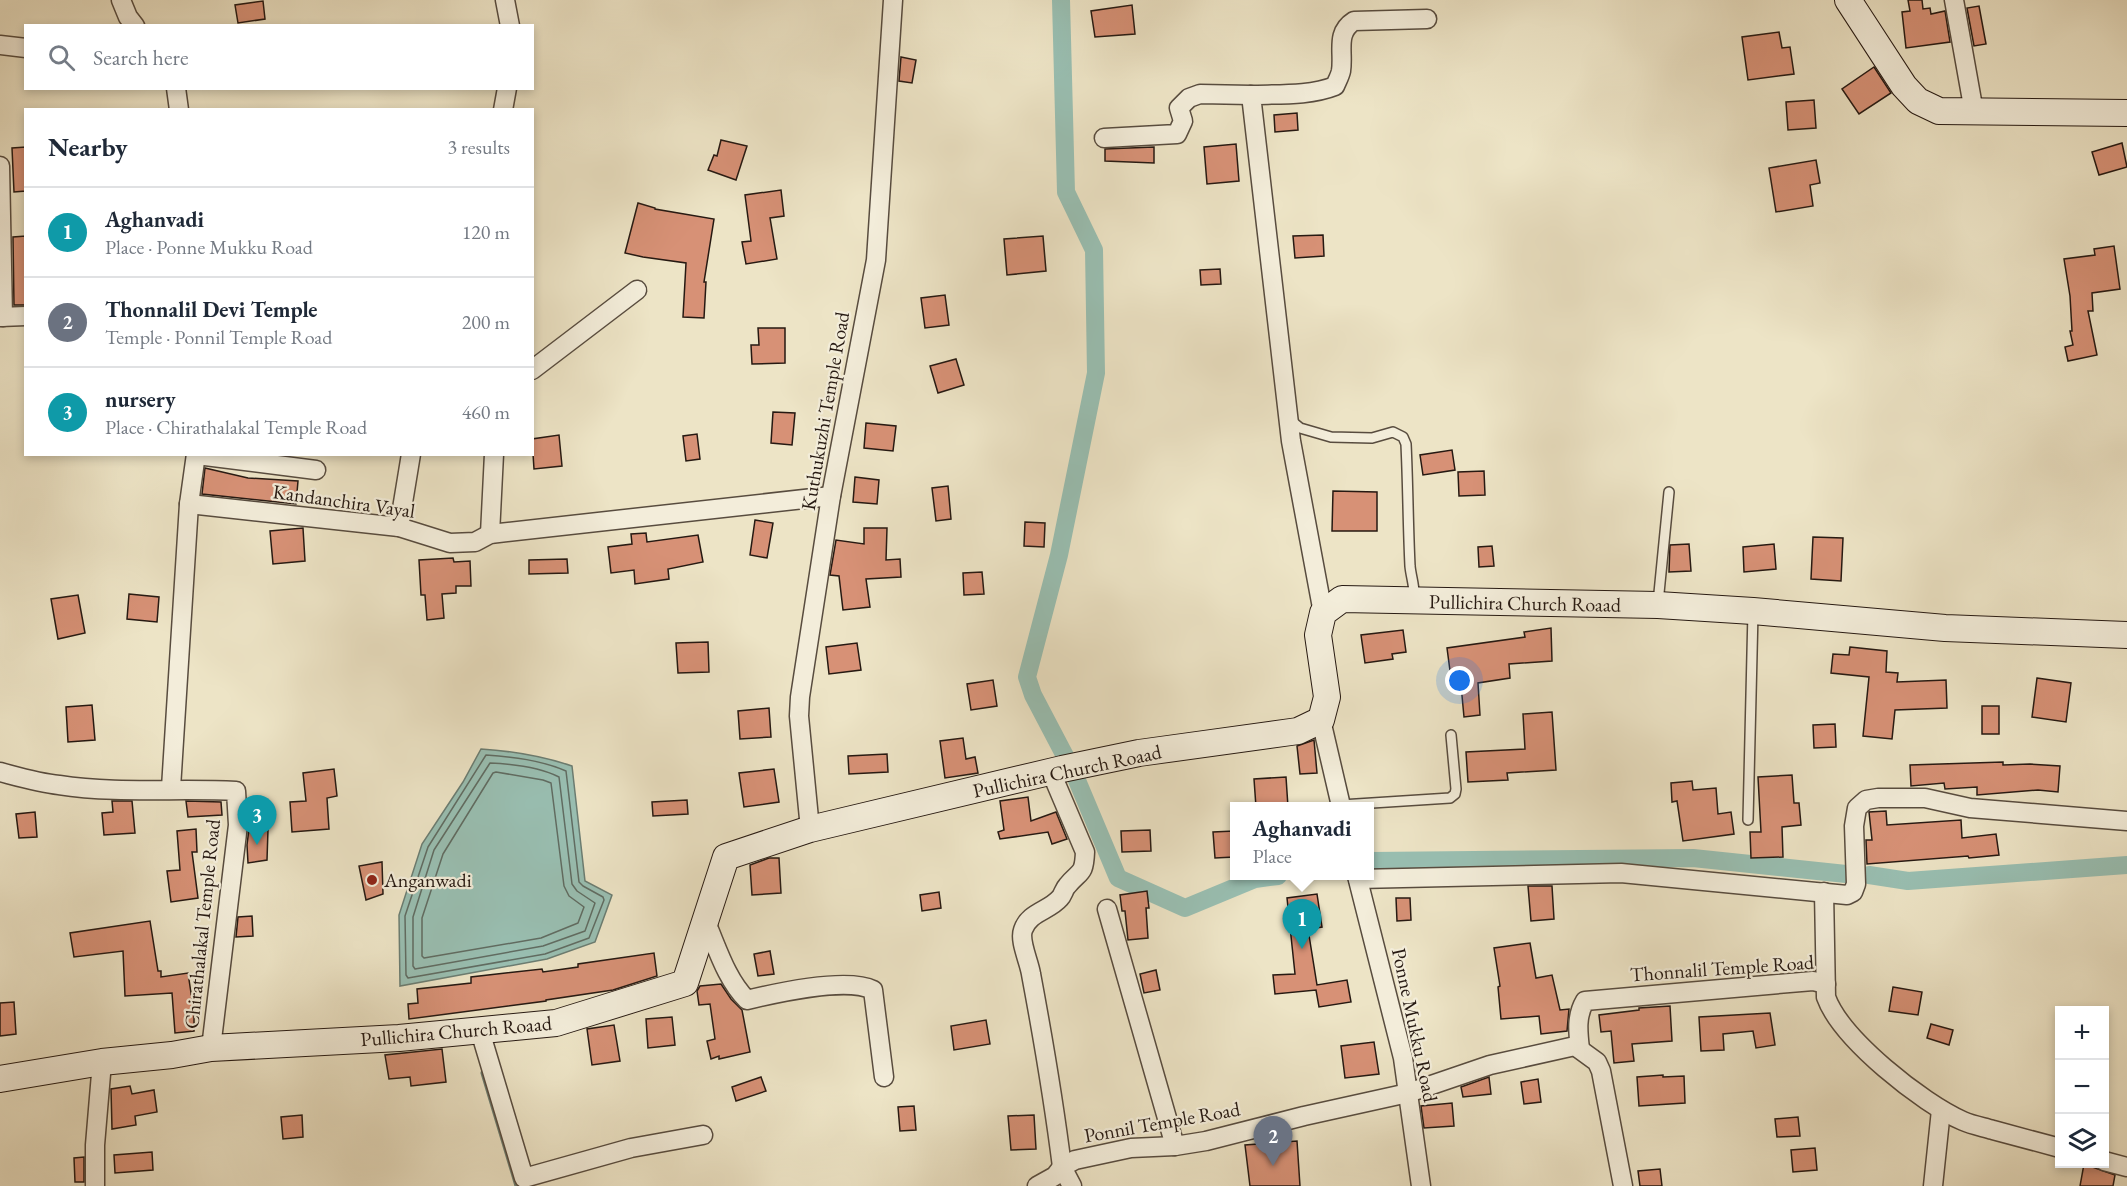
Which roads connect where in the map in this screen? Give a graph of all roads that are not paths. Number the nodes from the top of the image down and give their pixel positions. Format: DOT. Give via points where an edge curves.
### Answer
graph roads {
  1 [pos="121,0"];
  2 [pos="505,0"];
  3 [pos="893,0"];
  4 [pos="1848,0"];
  5 [pos="1954,0"];
  6 [pos="1426,19"];
  7 [pos="133,24"];
  8 [pos="510,24"];
  9 [pos="0,45"];
  10 [pos="24,48"];
  11 [pos="176,90"];
  12 [pos="507,90"];
  13 [pos="1251,94"];
  14 [pos="179,108"];
  15 [pos="503,108"];
  16 [pos="1974,112"];
  17 [pos="2127,113"];
  18 [pos="1104,138"];
  19 [pos="0,166"];
  20 [pos="637,290"];
  21 [pos="24,316"];
  22 [pos="2,317"];
  23 [pos="534,368"];
  24 [pos="1289,418"];
  25 [pos="196,456"];
  26 [pos="204,456"];
  27 [pos="411,456"];
  28 [pos="494,456"];
  29 [pos="316,470"];
  30 [pos="1669,492"];
  31 [pos="831,496"];
  32 [pos="189,504"];
  33 [pos="399,527"];
  34 [pos="490,534"];
  35 [pos="1414,601"];
  36 [pos="1658,605"];
  37 [pos="1754,611"];
  38 [pos="1323,613"];
  39 [pos="2127,635"];
  40 [pos="1321,720"];
  41 [pos="1451,735"];
  42 [pos="1051,771"];
  43 [pos="0,772"];
  44 [pos="171,788"];
  45 [pos="1340,802"];
  46 [pos="1374,804"];
  47 [pos="1748,820"];
  48 [pos="2127,821"];
  49 [pos="810,830"];
  50 [pos="1374,877"];
  51 [pos="1358,880"];
  52 [pos="1824,892"];
  53 [pos="1107,909"];
  54 [pos="705,920"];
  55 [pos="1826,984"];
  56 [pos="480,1030"];
  57 [pos="211,1048"];
  58 [pos="1577,1048"];
  59 [pos="102,1062"];
  60 [pos="884,1077"];
  61 [pos="0,1079"];
  62 [pos="1408,1093"];
  63 [pos="1941,1110"];
  64 [pos="703,1135"];
  65 [pos="1175,1146"];
  66 [pos="2055,1147"];
  67 [pos="2109,1162"];
  68 [pos="1062,1167"];
  69 [pos="2127,1167"];
  70 [pos="95,1186"];
  71 [pos="1037,1186"];
  72 [pos="1072,1186"];
  73 [pos="1421,1186"];
  74 [pos="1623,1186"];
  75 [pos="1933,1186"];
  1 -- 7 [label="street"];
  2 -- 8 [label="street"];
  3 -- 31 [label="street, Kuthukuzhi Temple Road" via="876,260"];
  4 -- 16 [label="main road" via="1918,101 1939,111"];
  5 -- 16 [label="street"];
  6 -- 13 [label="street" via="1354,21 1347,25 1341,38 1341,72 1335,86 1326,90"];
  9 -- 10 [label="street"];
  11 -- 14 [label="street"];
  12 -- 15 [label="street"];
  13 -- 18 [label="street" via="1200,94 1189,98 1179,108 1182,121 1177,134"];
  13 -- 24 [label="street"];
  16 -- 17 [label="main road"];
  19 -- 22 [label="street"];
  20 -- 23 [label="street"];
  21 -- 22 [label="street"];
  24 -- 35 [label="lane" via="1300,428 1331,437 1372,438 1393,432 1404,437"];
  24 -- 38 [label="street"];
  25 -- 32 [label="street"];
  26 -- 29 [label="street, Kandanchira Vayal"];
  27 -- 33 [label="street"];
  28 -- 34 [label="street"];
  30 -- 36 [label="lane"];
  31 -- 34 [label="street, Kandanchira Vayal"];
  31 -- 49 [label="street, Kuthukuzhi Temple Road" via="800,697"];
  32 -- 33 [label="street, Kandanchira Vayal"];
  32 -- 44 [label="street"];
  33 -- 34 [label="street, Kandanchira Vayal" via="450,543 475,542"];
  35 -- 36 [label="main road, Pullichira Church Roaad"];
  35 -- 38 [label="main road, Pullichira Church Roaad" via="1342,599"];
  36 -- 37 [label="main road, Pullichira Church Roaad"];
  37 -- 39 [label="main road, Pullichira Church Roaad" via="1945,628"];
  37 -- 47 [label="lane"];
  38 -- 40 [label="main road" via="1318,635 1327,697"];
  40 -- 42 [label="main road, Pullichira Church Roaad" via="1298,731 1139,753"];
  40 -- 45 [label="street"];
  41 -- 46 [label="lane" via="1455,794 1450,798"];
  42 -- 49 [label="main road, Pullichira Church Roaad"];
  42 -- 68 [label="street" via="1085,852 1085,866 1060,898 1031,917 1021,940 1033,983"];
  43 -- 44 [label="street, Chirathalakal Temple Road" via="59,785 119,790"];
  44 -- 57 [label="street, Chirathalakal Temple Road" via="236,791 237,825"];
  48 -- 52 [label="street" via="1970,808 1924,798 1866,800 1857,808 1854,826 1853,892"];
  49 -- 54 [label="main road, Pullichira Church Roaad" via="726,857"];
  50 -- 52 [label="street" via="1621,873"];
  51 -- 62 [label="street, Ponne Mukku Road" via="1403,1058"];
  52 -- 55 [label="street"];
  53 -- 65 [label="street"];
  54 -- 56 [label="main road, Pullichira Church Roaad" via="685,982 556,1023"];
  54 -- 60 [label="street" via="729,975 747,1000 846,984 873,990"];
  55 -- 58 [label="street, Thonnalil Temple Road" via="1813,981 1585,1001 1579,1011"];
  55 -- 63 [label="street, Thonnalil Temple Road" via="1826,997 1841,1024 1880,1064"];
  56 -- 57 [label="main road, Pullichira Church Roaad"];
  56 -- 64 [label="street" via="524,1178 631,1148"];
  57 -- 59 [label="main road, Pullichira Church Roaad"];
  58 -- 62 [label="street" via="1490,1065"];
  58 -- 74 [label="street" via="1597,1062 1601,1071"];
  59 -- 61 [label="main road, Pullichira Church Roaad"];
  59 -- 70 [label="street"];
  62 -- 65 [label="street, Ponnil Temple Road"];
  62 -- 73 [label="street, Ponne Mukku Road"];
  63 -- 66 [label="street, Thonnalil Temple Road" via="1964,1122"];
  63 -- 75 [label="street"];
  65 -- 68 [label="street, Ponnil Temple Road" via="1131,1148 1075,1160"];
  67 -- 69 [label="street"];
  68 -- 71 [label="street, Ponnil Temple Road"];
  68 -- 72 [label="street"];
}
